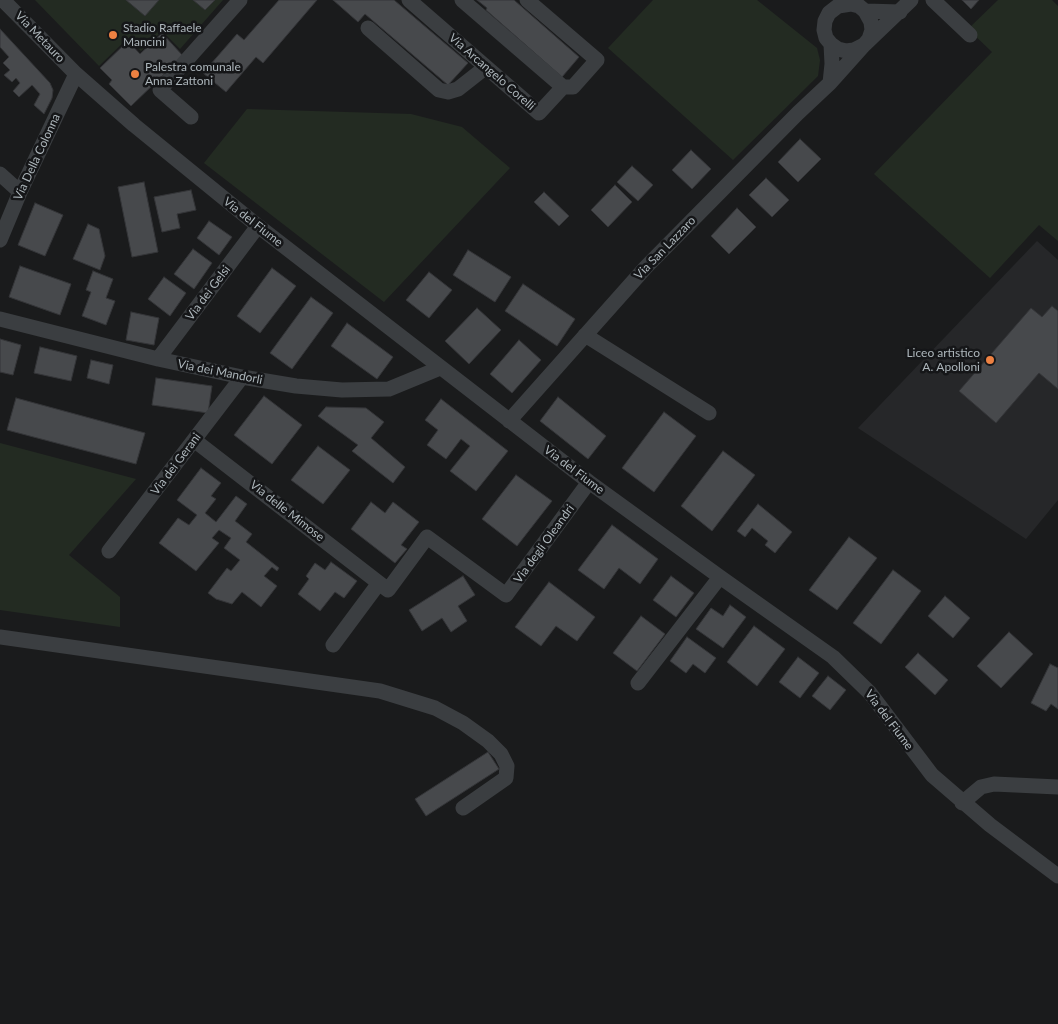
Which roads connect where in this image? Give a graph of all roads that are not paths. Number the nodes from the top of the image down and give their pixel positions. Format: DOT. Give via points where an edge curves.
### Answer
graph roads {
  1 [pos="3,0"];
  2 [pos="240,0"];
  3 [pos="409,0"];
  4 [pos="462,0"];
  5 [pos="527,0"];
  6 [pos="911,0"];
  7 [pos="933,0"];
  8 [pos="866,12"];
  9 [pos="900,12"];
  10 [pos="368,28"];
  11 [pos="970,35"];
  12 [pos="831,44"];
  13 [pos="864,45"];
  14 [pos="486,66"];
  15 [pos="76,74"];
  16 [pos="830,83"];
  17 [pos="563,87"];
  18 [pos="191,117"];
  19 [pos="0,174"];
  20 [pos="20,192"];
  21 [pos="258,226"];
  22 [pos="0,240"];
  23 [pos="0,319"];
  24 [pos="585,335"];
  25 [pos="158,359"];
  26 [pos="440,368"];
  27 [pos="242,377"];
  28 [pos="709,413"];
  29 [pos="509,420"];
  30 [pos="194,440"];
  31 [pos="589,482"];
  32 [pos="110,551"];
  33 [pos="720,577"];
  34 [pos="379,583"];
  35 [pos="0,637"];
  36 [pos="333,646"];
  37 [pos="638,683"];
  38 [pos="1058,787"];
  39 [pos="962,803"];
  40 [pos="463,808"];
  41 [pos="1058,876"];
  1 -- 15 [label="street, Via Metauro"];
  2 -- 18 [label="street" via="160,90"];
  3 -- 14 [label="street, Via Arcangelo Corelli"];
  4 -- 17 [label="street"];
  5 -- 17 [label="street, Via Arcangelo Corelli" via="597,60 572,87"];
  6 -- 9 [label="street, Via San Lazzaro"];
  7 -- 11 [label="street"];
  8 -- 9 [label="street"];
  8 -- 12 [label="street" via="859,6 846,4 829,14 824,30"];
  8 -- 13 [label="street, Via San Lazzaro" via="872,30"];
  9 -- 13 [label="street, Via San Lazzaro"];
  10 -- 14 [label="street" via="439,90 458,89"];
  12 -- 13 [label="street" via="846,51"];
  12 -- 16 [label="street"];
  13 -- 16 [label="street, Via San Lazzaro"];
  14 -- 17 [label="street, Via Arcangelo Corelli" via="539,113"];
  15 -- 20 [label="street, Via Della Colonna"];
  15 -- 21 [label="street, Via del Fiume"];
  16 -- 24 [label="street, Via San Lazzaro" via="646,267"];
  19 -- 20 [label="street"];
  20 -- 22 [label="street, Via Della Colonna"];
  21 -- 25 [label="street, Via dei Gelsi"];
  21 -- 26 [label="street, Via del Fiume"];
  23 -- 25 [label="street, Via dei Mandorli"];
  24 -- 28 [label="street"];
  24 -- 29 [label="street, Via San Lazzaro"];
  25 -- 27 [label="street, Via dei Mandorli"];
  26 -- 27 [label="street, Via dei Mandorli" via="389,389 296,386"];
  26 -- 29 [label="street, Via del Fiume"];
  27 -- 30 [label="street, Via dei Gerani"];
  29 -- 31 [label="street, Via del Fiume"];
  30 -- 32 [label="street, Via dei Gerani"];
  30 -- 34 [label="street, Via delle Mimose"];
  31 -- 33 [label="street, Via del Fiume"];
  31 -- 34 [label="street, Via degli Oleandri" via="506,595 427,537 388,590"];
  33 -- 37 [label="street"];
  33 -- 39 [label="street, Via del Fiume" via="833,657 870,693 932,775"];
  34 -- 36 [label="street"];
  35 -- 40 [label="street" via="380,691 435,708 488,741 507,766 506,778"];
  38 -- 39 [label="street" via="994,784 981,787"];
  39 -- 41 [label="street, Via del Fiume"];
}
